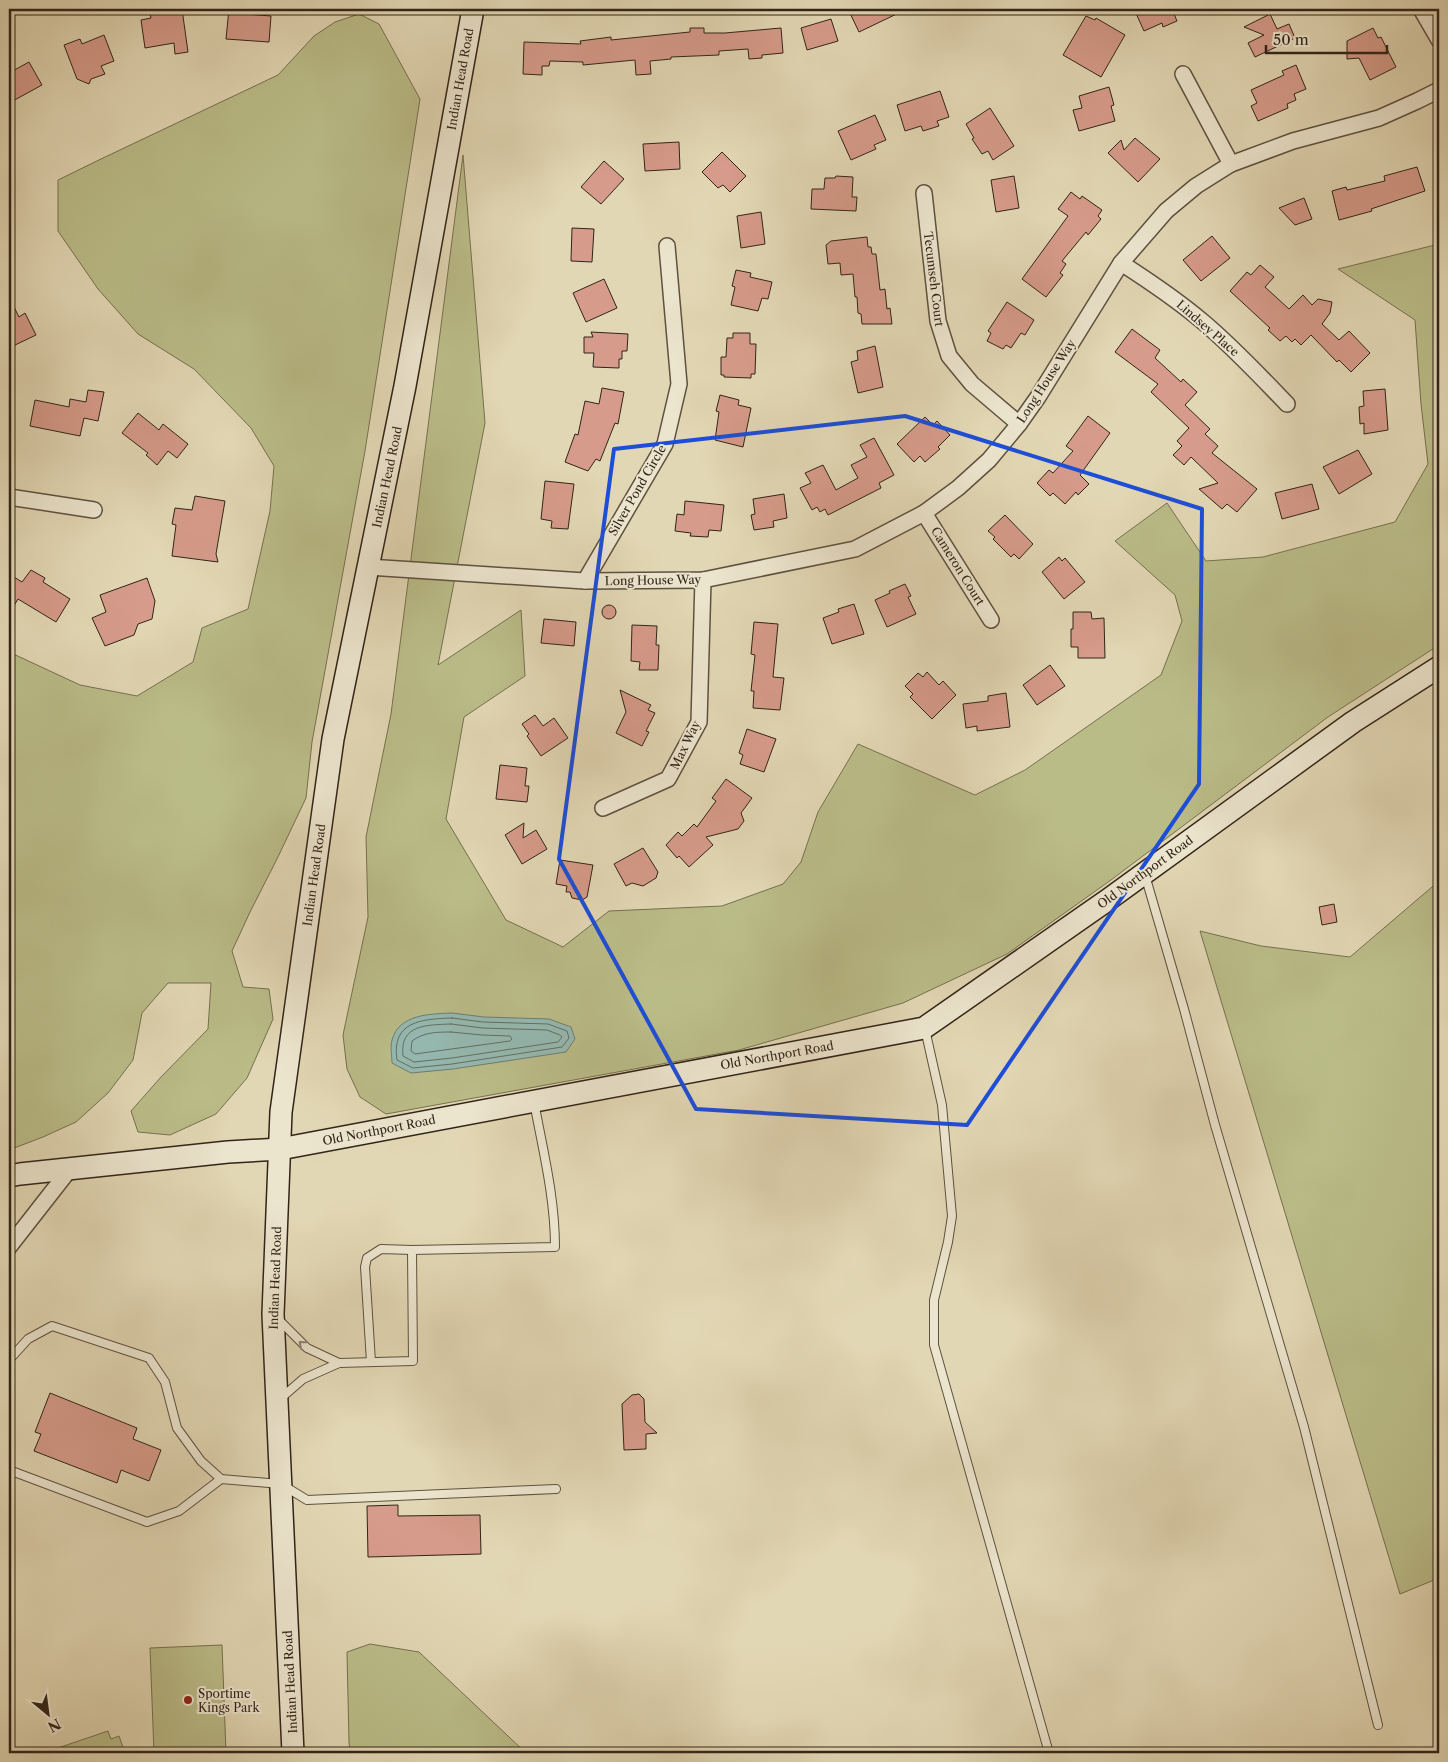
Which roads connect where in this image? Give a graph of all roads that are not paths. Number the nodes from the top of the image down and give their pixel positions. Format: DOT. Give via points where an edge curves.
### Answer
graph roads {
  1 [pos="473,9"];
  2 [pos="1421,9"];
  3 [pos="1439,40"];
  4 [pos="1184,74"];
  5 [pos="1439,90"];
  6 [pos="1231,164"];
  7 [pos="924,193"];
  8 [pos="667,246"];
  9 [pos="1121,263"];
  10 [pos="1287,404"];
  11 [pos="1019,424"];
  12 [pos="9,497"];
  13 [pos="94,510"];
  14 [pos="924,513"];
  15 [pos="368,568"];
  16 [pos="703,580"];
  17 [pos="585,581"];
  18 [pos="991,620"];
  19 [pos="1439,667"];
  20 [pos="603,808"];
  21 [pos="1144,873"];
  22 [pos="924,1028"];
  23 [pos="534,1100"];
  24 [pos="280,1149"];
  25 [pos="70,1169"];
  26 [pos="9,1176"];
  27 [pos="9,1247"];
  28 [pos="412,1250"];
  29 [pos="273,1314"];
  30 [pos="9,1360"];
  31 [pos="371,1362"];
  32 [pos="339,1363"];
  33 [pos="277,1402"];
  34 [pos="9,1470"];
  35 [pos="221,1479"];
  36 [pos="281,1484"];
  37 [pos="556,1489"];
  38 [pos="1378,1725"];
  39 [pos="293,1753"];
  40 [pos="1050,1753"];
  1 -- 15 [label="main road, Indian Head Road" via="405,386"];
  2 -- 3 [label="street"];
  4 -- 6 [label="street"];
  5 -- 6 [label="street, Long House Way" via="1379,118 1293,141"];
  6 -- 9 [label="street, Long House Way" via="1196,186 1166,211"];
  7 -- 11 [label="street, Tecumseh Court" via="938,321 949,356 972,384"];
  8 -- 17 [label="street, Silver Pond Circle" via="679,384 665,444"];
  9 -- 10 [label="street, Lindsey Place" via="1203,322"];
  9 -- 11 [label="street, Long House Way"];
  11 -- 14 [label="street, Long House Way" via="989,460"];
  12 -- 13 [label="street"];
  14 -- 16 [label="street, Long House Way" via="855,549"];
  14 -- 18 [label="street, Cameron Court"];
  15 -- 17 [label="street, Long House Way"];
  15 -- 24 [label="main road, Indian Head Road" via="333,739 280,1112"];
  16 -- 17 [label="street, Long House Way"];
  16 -- 20 [label="street, Max Way" via="699,722 668,779"];
  19 -- 21 [label="main road, Old Northport Road" via="1353,722"];
  21 -- 22 [label="main road, Old Northport Road"];
  21 -- 38 [label="lane" via="1304,1426"];
  22 -- 23 [label="main road, Old Northport Road"];
  22 -- 40 [label="lane" via="942,1104 952,1216 934,1300 934,1345"];
  23 -- 24 [label="main road, Old Northport Road"];
  23 -- 28 [label="lane" via="551,1191 555,1247"];
  24 -- 25 [label="main road, Old Northport Road"];
  24 -- 29 [label="main road, Indian Head Road"];
  25 -- 26 [label="main road, Old Northport Road"];
  25 -- 27 [label="street"];
  28 -- 31 [label="lane" via="381,1249 367,1258"];
  28 -- 31 [label="lane" via="413,1362"];
  32 -- 29 [label="lane, one-way" via="307,1348"];
  29 -- 33 [label="main road, Indian Head Road"];
  30 -- 35 [label="lane" via="28,1339 52,1326 149,1358 165,1382 177,1428 201,1461"];
  31 -- 32 [label="lane"];
  32 -- 33 [label="lane" via="303,1379"];
  33 -- 36 [label="main road, Indian Head Road"];
  34 -- 35 [label="lane" via="147,1522 179,1510"];
  35 -- 36 [label="lane"];
  36 -- 37 [label="lane" via="306,1500"];
  36 -- 39 [label="main road, Indian Head Road"];
}
